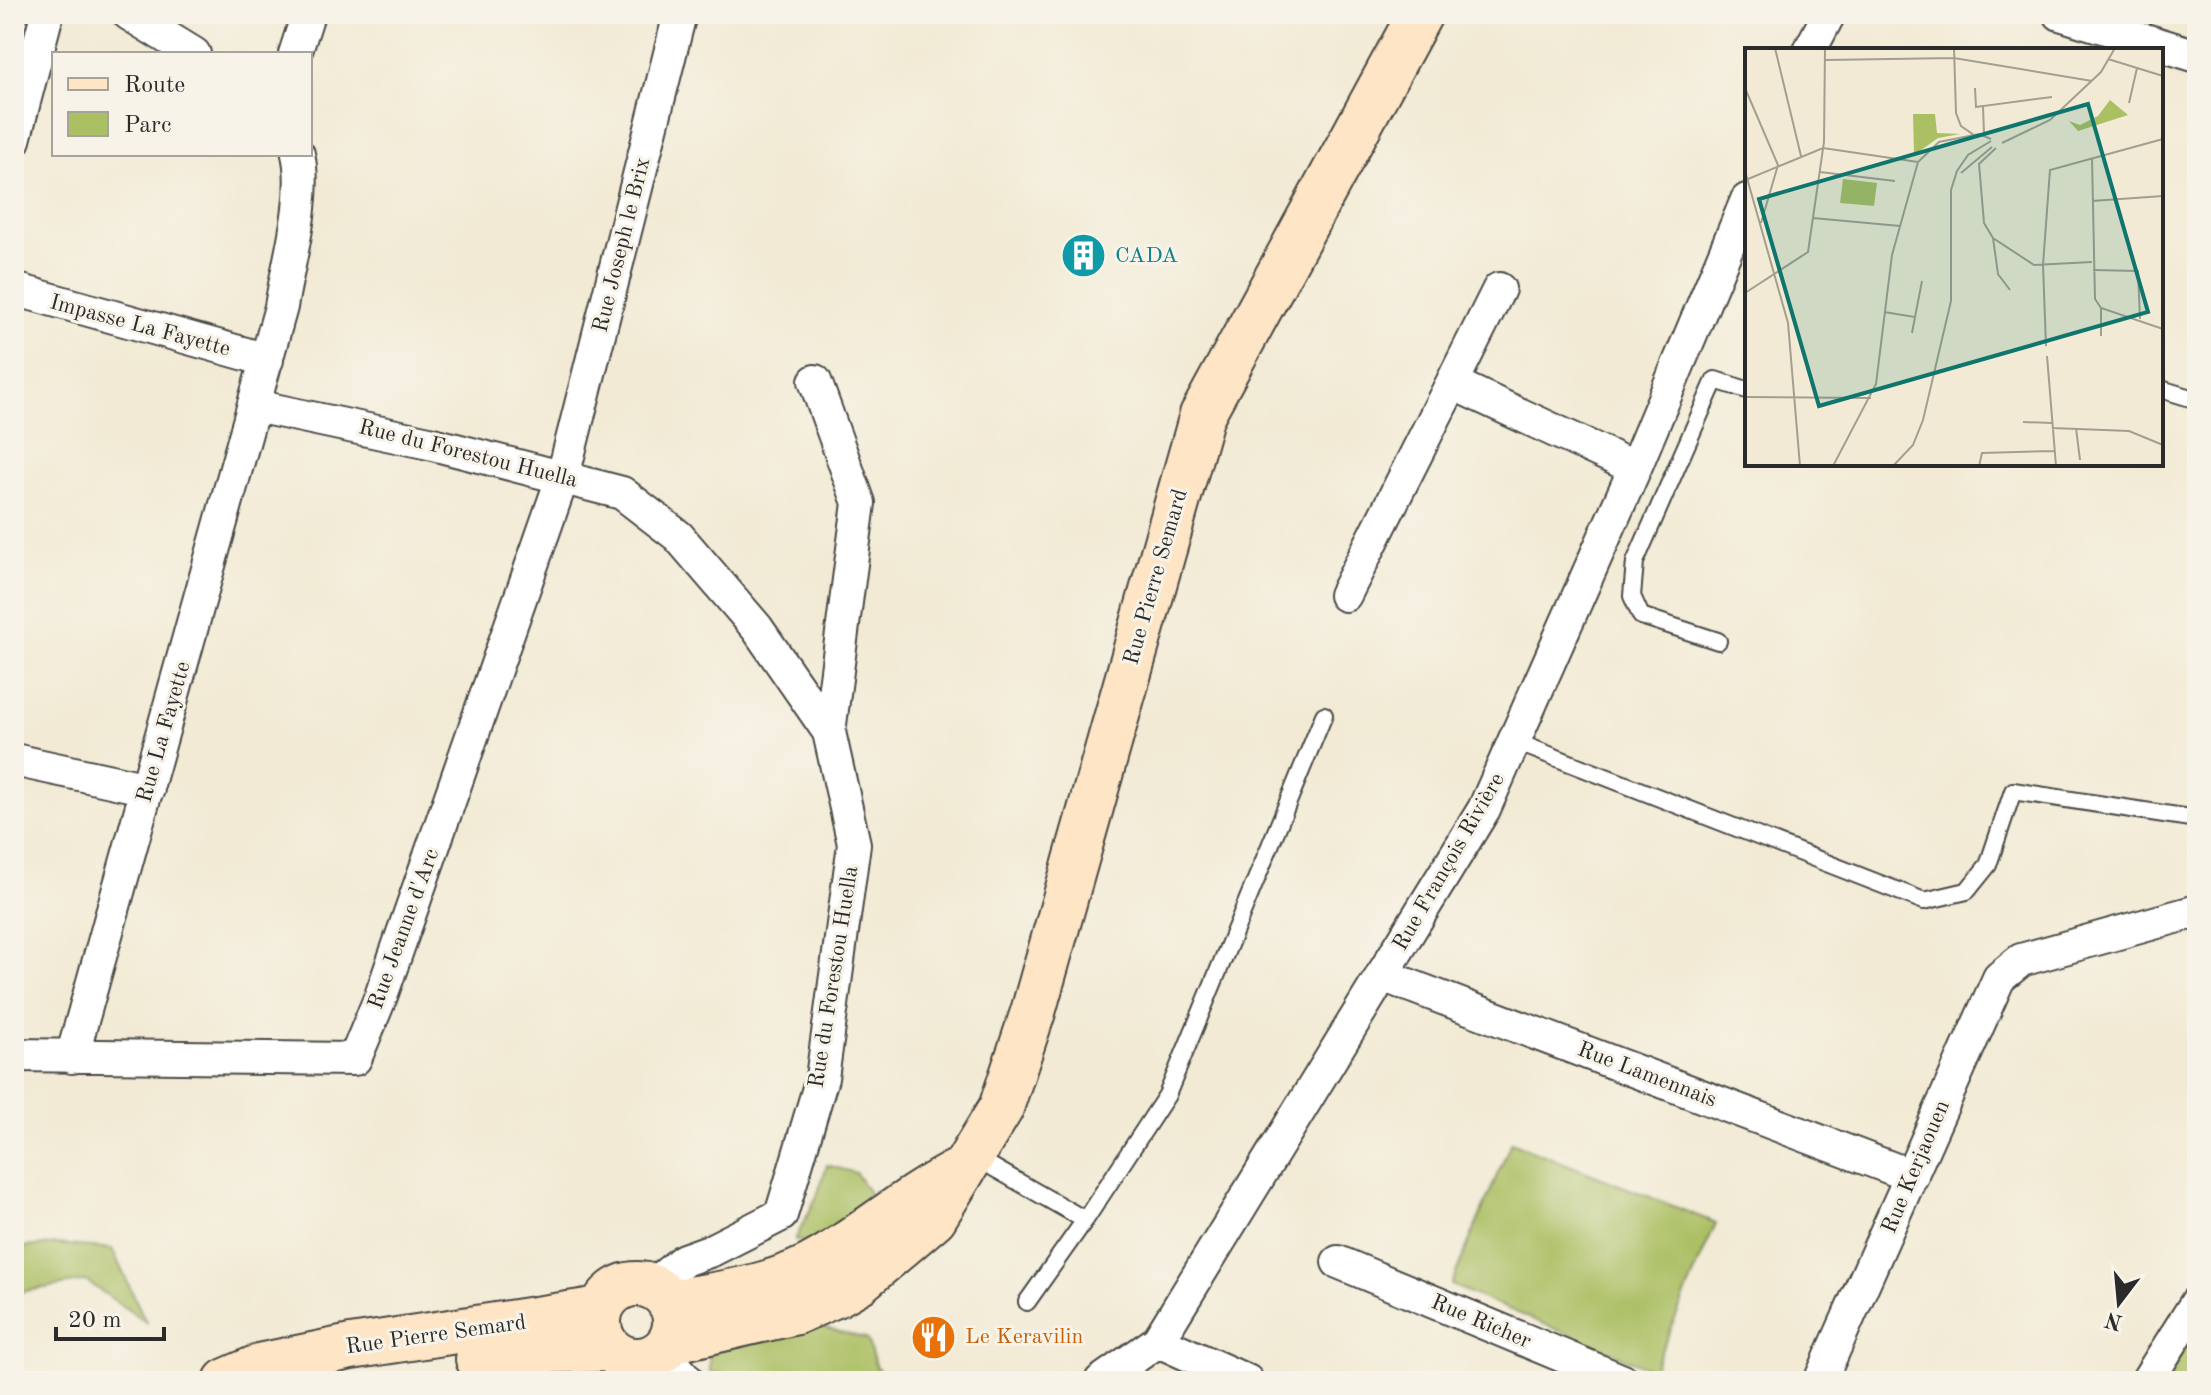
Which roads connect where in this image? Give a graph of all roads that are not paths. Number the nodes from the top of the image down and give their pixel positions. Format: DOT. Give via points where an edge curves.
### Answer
graph roads {
  1 [pos="47,14"];
  2 [pos="129,14"];
  3 [pos="308,14"];
  4 [pos="680,14"];
  5 [pos="1420,14"];
  6 [pos="1829,14"];
  7 [pos="2060,14"];
  8 [pos="1811,48"];
  9 [pos="191,52"];
  10 [pos="296,52"];
  11 [pos="2197,56"];
  12 [pos="14,140"];
  13 [pos="298,156"];
  14 [pos="1745,205"];
  15 [pos="14,289"];
  16 [pos="1499,289"];
  17 [pos="267,360"];
  18 [pos="815,381"];
  19 [pos="1452,383"];
  20 [pos="1745,389"];
  21 [pos="2163,390"];
  22 [pos="2197,400"];
  23 [pos="255,406"];
  24 [pos="1635,468"];
  25 [pos="563,476"];
  26 [pos="1345,595"];
  27 [pos="1718,641"];
  28 [pos="1324,715"];
  29 [pos="829,732"];
  30 [pos="1516,742"];
  31 [pos="14,760"];
  32 [pos="148,789"];
  33 [pos="2197,819"];
  34 [pos="2197,911"];
  35 [pos="1382,975"];
  36 [pos="14,1055"];
  37 [pos="72,1057"];
  38 [pos="967,1162"];
  39 [pos="1912,1176"];
  40 [pos="1085,1220"];
  41 [pos="1338,1262"];
  42 [pos="1027,1302"];
  43 [pos="2197,1302"];
  44 [pos="606,1329"];
  45 [pos="668,1332"];
  46 [pos="1158,1341"];
  47 [pos="344,1367"];
  48 [pos="226,1381"];
  49 [pos="1101,1381"];
  50 [pos="1247,1381"];
  51 [pos="1623,1381"];
  52 [pos="1820,1381"];
  53 [pos="2147,1381"];
  1 -- 12 [label="street"];
  2 -- 9 [label="street"];
  3 -- 10 [label="street"];
  4 -- 25 [label="street, Rue Joseph le Brix"];
  5 -- 38 [label="main road, Rue Pierre Semard" via="1202,415 1033,1012 1001,1108"];
  6 -- 8 [label="street"];
  7 -- 11 [label="street"];
  13 -- 17 [label="street" via="298,207"];
  14 -- 24 [label="street, Rue François Rivière"];
  15 -- 17 [label="street, Impasse La Fayette"];
  16 -- 19 [label="street"];
  17 -- 23 [label="street"];
  18 -- 29 [label="street, Rue du Forestou Huella" via="859,503"];
  19 -- 24 [label="street"];
  19 -- 26 [label="street"];
  20 -- 27 [label="lane" via="1715,380 1635,562 1632,596 1641,616"];
  21 -- 22 [label="lane"];
  23 -- 25 [label="street, Rue du Forestou Huella"];
  23 -- 32 [label="street, Rue La Fayette"];
  24 -- 30 [label="street, Rue François Rivière"];
  25 -- 29 [label="street, Rue du Forestou Huella" via="622,493 678,536 757,628"];
  25 -- 37 [label="street, Rue Jeanne d'Arc" via="355,1059"];
  28 -- 40 [label="lane" via="1167,1095"];
  29 -- 45 [label="street, Rue du Forestou Huella" via="854,844 822,1078 781,1215 684,1260"];
  30 -- 33 [label="lane" via="1924,901 1967,891 1988,865 2013,791"];
  30 -- 35 [label="street, Rue François Rivière" via="1484,809"];
  31 -- 32 [label="street"];
  32 -- 37 [label="street, Rue La Fayette"];
  34 -- 39 [label="street, Rue Kerjaouen" via="2021,960 1999,978"];
  35 -- 39 [label="street, Rue Lamennais"];
  35 -- 46 [label="street, Rue François Rivière"];
  36 -- 37 [label="street, Rue Jeanne d'Arc"];
  38 -- 40 [label="lane"];
  38 -- 45 [label="main road, Rue Pierre Semard" via="822,1260"];
  39 -- 52 [label="street, Rue Kerjaouen"];
  40 -- 42 [label="lane"];
  41 -- 51 [label="street, Rue Richer"];
  43 -- 53 [label="street"];
  44 -- 45 [label="main road, Rue Pierre Semard" via="634,1360"];
  44 -- 45 [label="main road, Rue Pierre Semard" via="621,1287 641,1284"];
  44 -- 47 [label="main road, Rue Pierre Semard"];
  46 -- 49 [label="street, Rue François Rivière"];
  46 -- 50 [label="street"];
  47 -- 48 [label="main road, Rue Pierre Semard" via="263,1365"];
}
